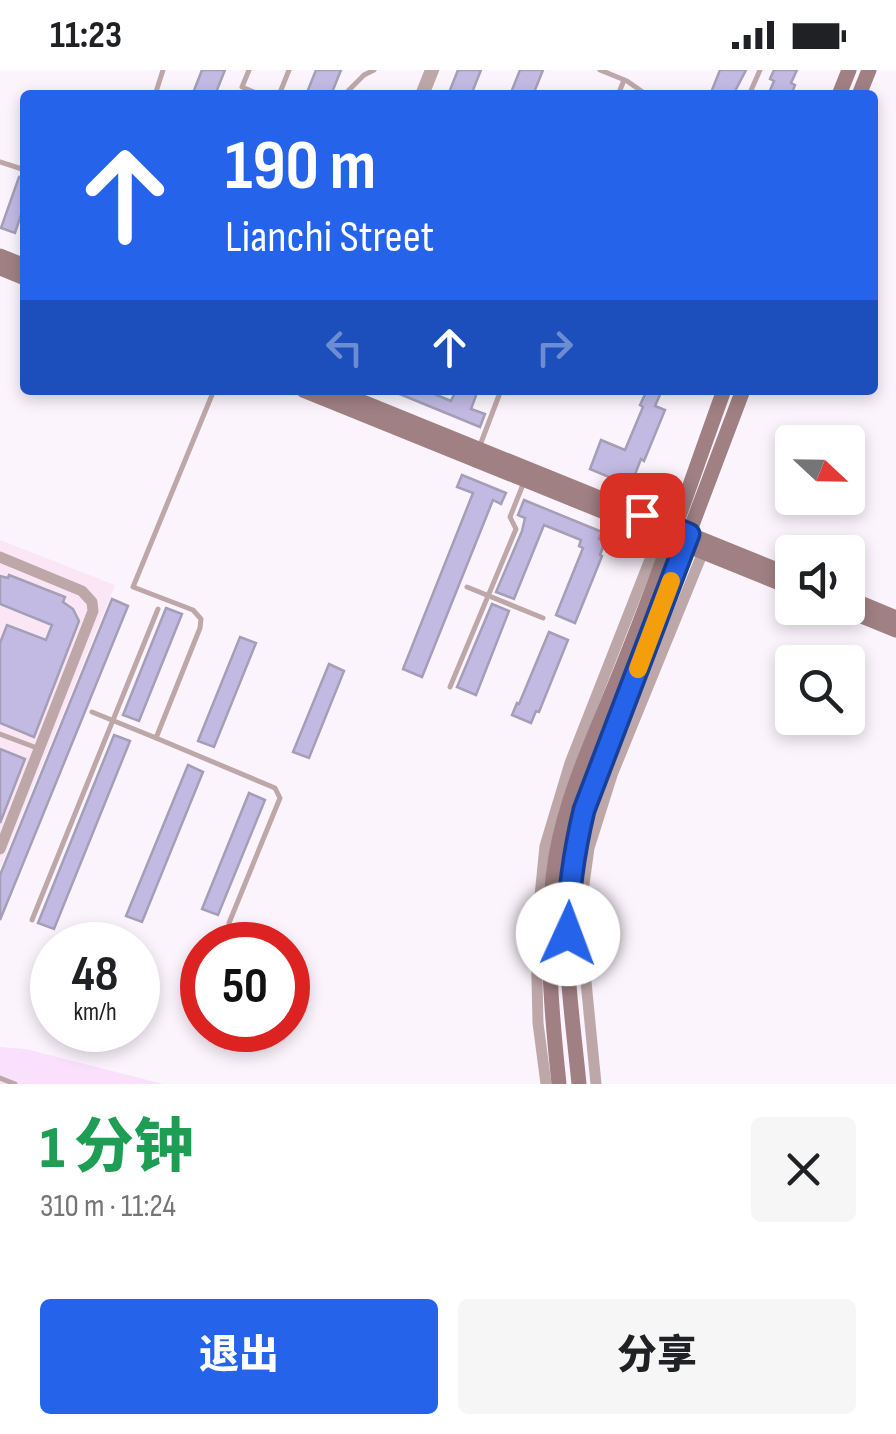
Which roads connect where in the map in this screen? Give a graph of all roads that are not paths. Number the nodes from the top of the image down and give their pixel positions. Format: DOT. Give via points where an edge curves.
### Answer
graph roads {
  1 [pos="249,70"];
  2 [pos="374,70"];
  3 [pos="600,70"];
  4 [pos="624,80"];
  5 [pos="247,90"];
  6 [pos="349,90"];
  7 [pos="620,90"];
  8 [pos="639,90"];
  9 [pos="212,395"];
  10 [pos="315,395"];
  11 [pos="344,395"];
  12 [pos="499,395"];
  13 [pos="722,395"];
  14 [pos="741,395"];
  15 [pos="478,449"];
  16 [pos="525,480"];
  17 [pos="675,536"];
  18 [pos="703,552"];
  19 [pos="0,557"];
  20 [pos="775,570"];
  21 [pos="775,581"];
  22 [pos="468,587"];
  23 [pos="488,596"];
  24 [pos="865,605"];
  25 [pos="158,609"];
  26 [pos="865,617"];
  27 [pos="543,618"];
  28 [pos="896,618"];
  29 [pos="896,630"];
  30 [pos="633,660"];
  31 [pos="450,687"];
  32 [pos="92,712"];
  33 [pos="113,721"];
  34 [pos="0,734"];
  35 [pos="156,738"];
  36 [pos="40,749"];
  37 [pos="0,849"];
  38 [pos="32,920"];
  39 [pos="231,922"];
  40 [pos="0,1078"];
  41 [pos="15,1084"];
  42 [pos="546,1084"];
  43 [pos="559,1084"];
  44 [pos="579,1084"];
  45 [pos="596,1084"];
  1 -- 5 [label="lane" via="242,88"];
  2 -- 6 [label="lane"];
  3 -- 4 [label="lane"];
  4 -- 7 [label="lane"];
  4 -- 8 [label="lane"];
  9 -- 35 [label="lane" via="133,587 201,619"];
  10 -- 16 [label="main road"];
  11 -- 15 [label="main road"];
  12 -- 15 [label="lane"];
  13 -- 17 [label="main road"];
  14 -- 17 [label="main road"];
  15 -- 17 [label="main road"];
  16 -- 17 [label="main road"];
  16 -- 23 [label="lane" via="510,517 516,529"];
  17 -- 18 [label="main road"];
  17 -- 20 [label="main road"];
  17 -- 30 [label="main road"];
  17 -- 42 [label="street" via="570,762 545,846 536,936"];
  18 -- 21 [label="main road"];
  18 -- 45 [label="street" via="612,774 590,848 582,951"];
  19 -- 36 [label="street" via="82,591 92,602 92,618"];
  22 -- 23 [label="lane"];
  23 -- 27 [label="lane"];
  23 -- 31 [label="lane"];
  24 -- 28 [label="main road"];
  25 -- 33 [label="lane"];
  26 -- 29 [label="main road"];
  30 -- 43 [label="main road" via="574,788 557,852 550,911"];
  30 -- 44 [label="main road" via="572,858 568,970"];
  32 -- 33 [label="lane"];
  33 -- 35 [label="lane"];
  33 -- 38 [label="lane"];
  34 -- 36 [label="lane"];
  35 -- 39 [label="lane" via="279,793"];
  36 -- 37 [label="street"];
  40 -- 41 [label="lane"];
}
